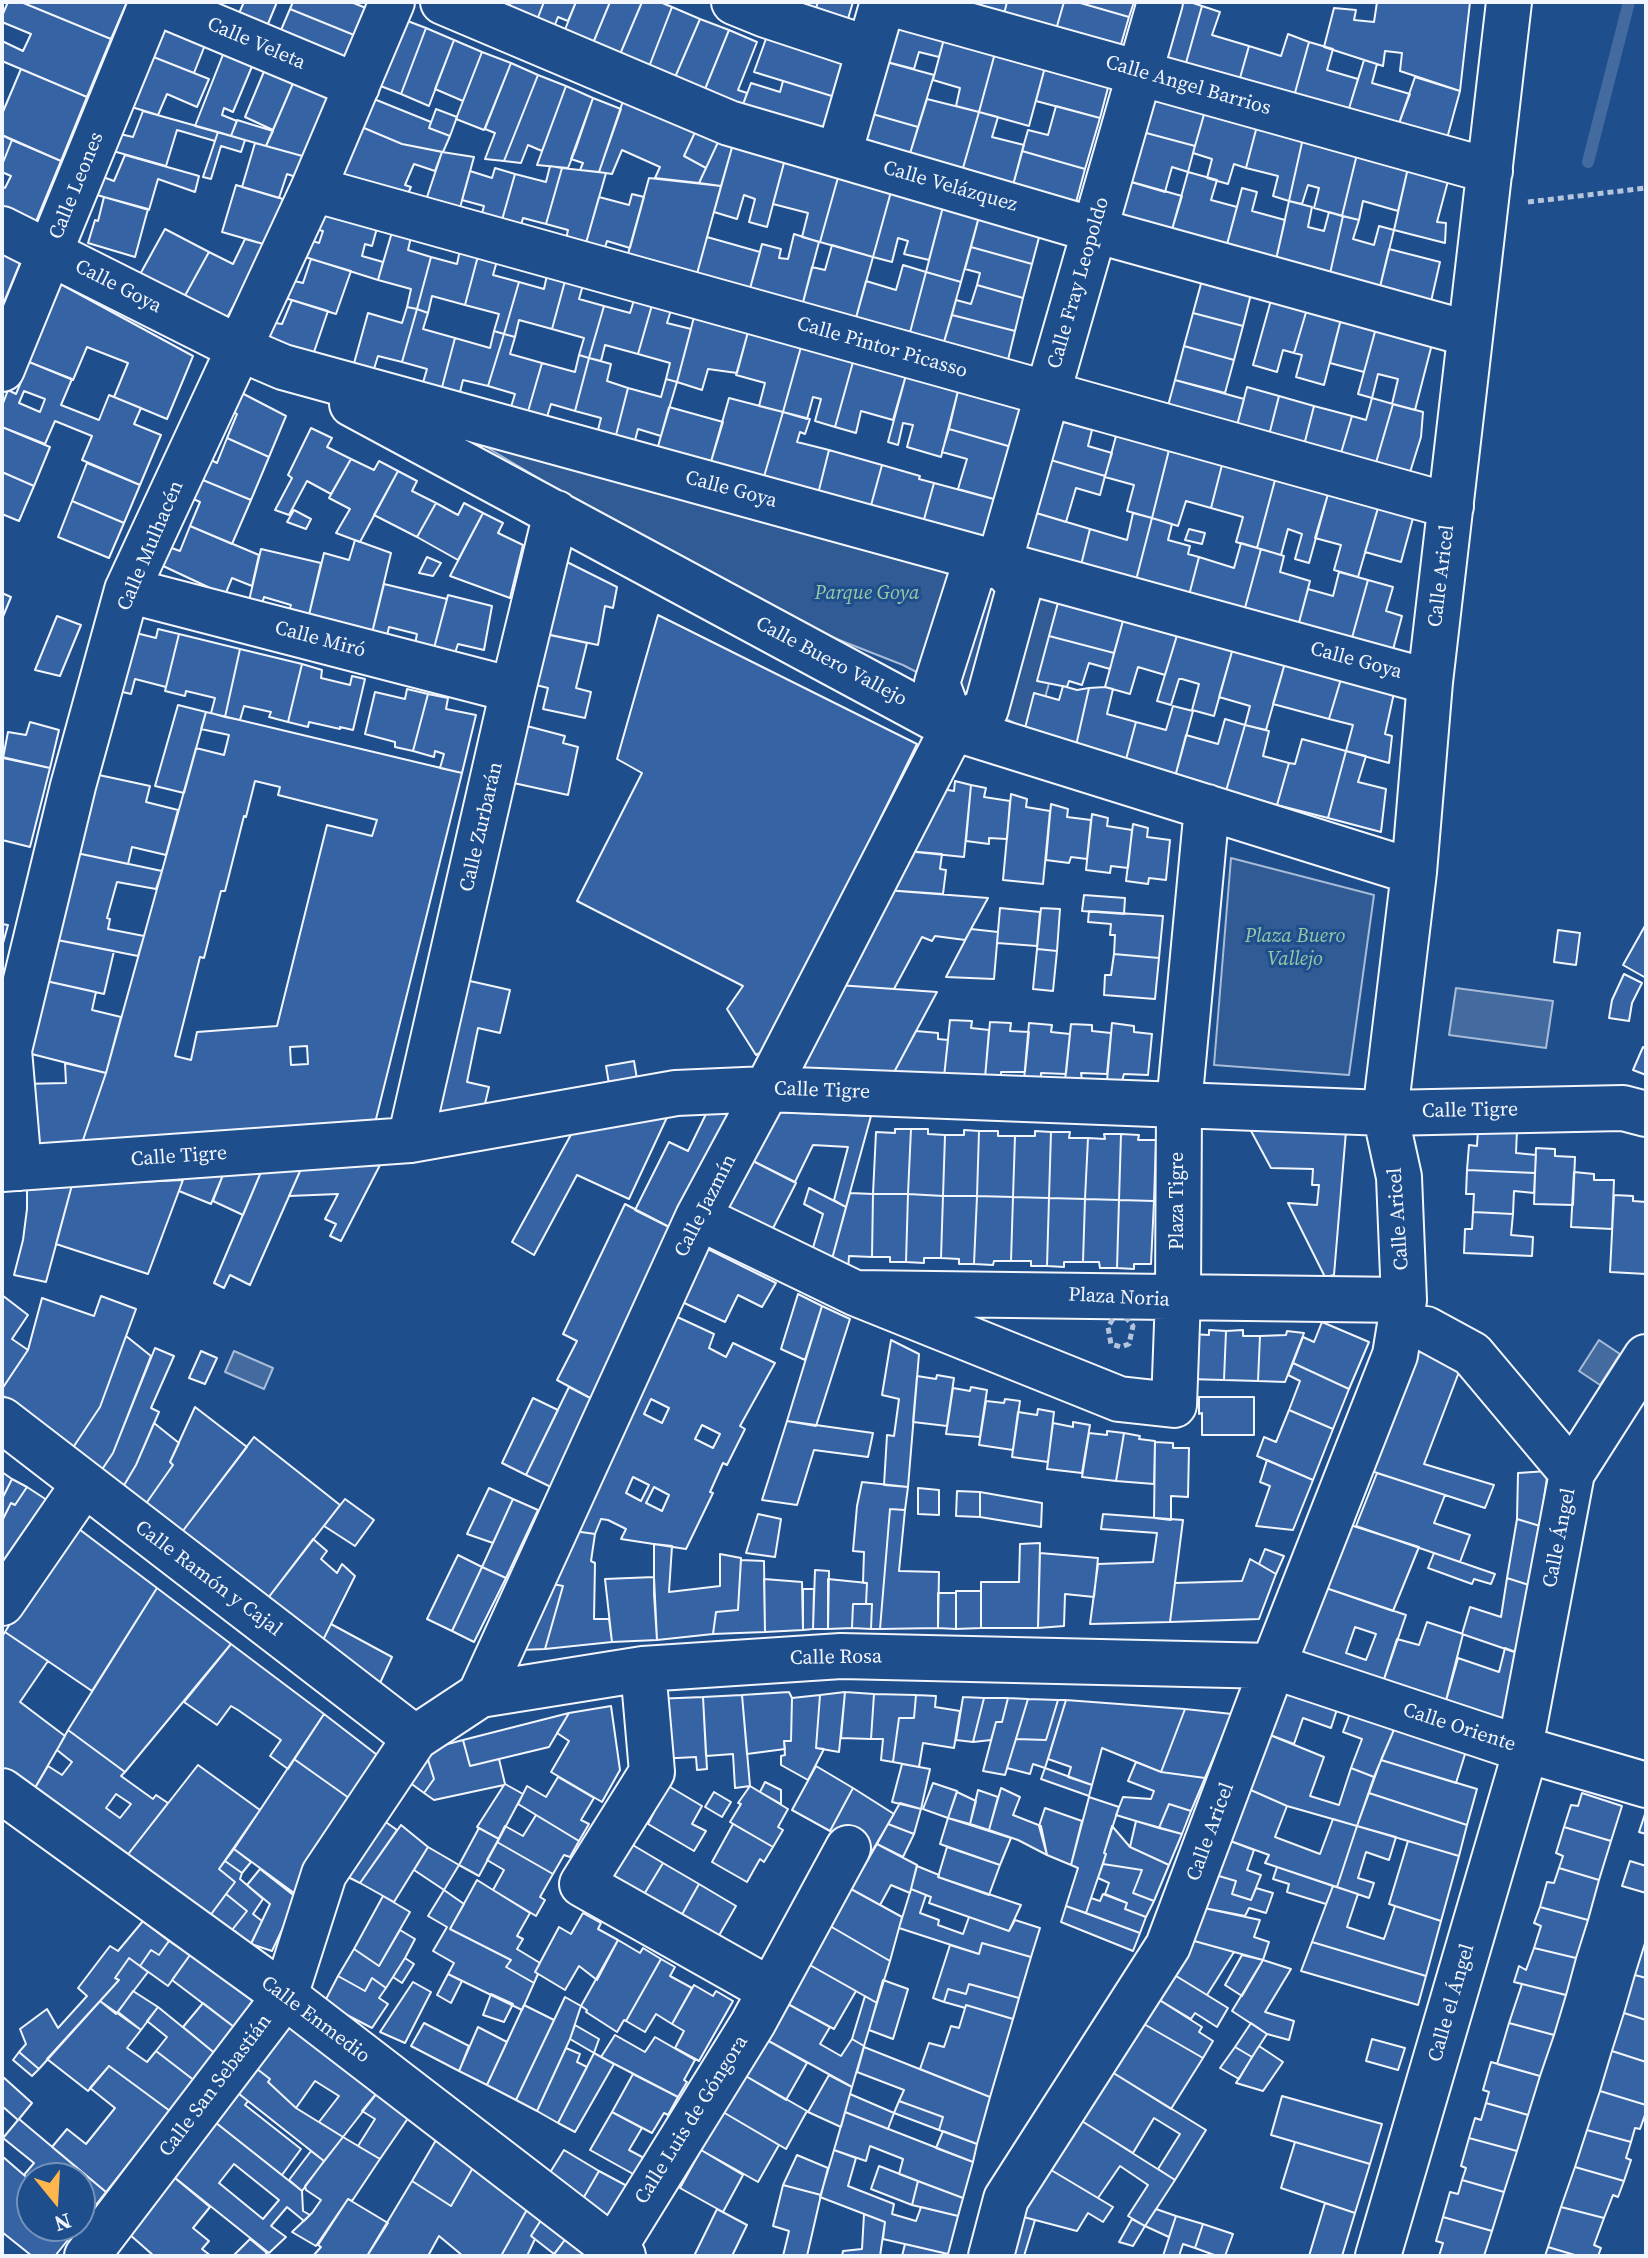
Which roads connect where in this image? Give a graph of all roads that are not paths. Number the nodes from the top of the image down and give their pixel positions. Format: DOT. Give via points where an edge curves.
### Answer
graph roads {
  1 [pos="154,2"];
  2 [pos="392,2"];
  3 [pos="443,2"];
  4 [pos="734,2"];
  5 [pos="884,2"];
  6 [pos="1160,2"];
  7 [pos="1509,2"];
  8 [pos="869,49"];
  9 [pos="1140,73"];
  10 [pos="357,86"];
  11 [pos="839,154"];
  12 [pos="313,189"];
  13 [pos="1488,189"];
  14 [pos="2,229"];
  15 [pos="1094,230"];
  16 [pos="49,252"];
  17 [pos="1470,334"];
  18 [pos="241,349"];
  19 [pos="283,367"];
  20 [pos="2,369"];
  21 [pos="1047,394"];
  22 [pos="1451,506"];
  23 [pos="556,513"];
  24 [pos="999,563"];
  25 [pos="127,590"];
  26 [pos="1430,682"];
  27 [pos="513,690"];
  28 [pos="953,728"];
  29 [pos="1207,807"];
  30 [pos="1414,872"];
  31 [pos="767,1089"];
  32 [pos="1179,1105"];
  33 [pos="1385,1113"];
  34 [pos="1646,1114"];
  35 [pos="410,1140"];
  36 [pos="10,1168"];
  37 [pos="698,1217"];
  38 [pos="855,1293"];
  39 [pos="1170,1303"];
  40 [pos="1415,1315"];
  41 [pos="1646,1357"];
  42 [pos="2,1420"];
  43 [pos="1572,1473"];
  44 [pos="84,1484"];
  45 [pos="2,1603"];
  46 [pos="1273,1666"];
  47 [pos="643,1669"];
  48 [pos="480,1695"];
  49 [pos="415,1738"];
  50 [pos="1524,1744"];
  51 [pos="1646,1785"];
  52 [pos="2,1791"];
  53 [pos="848,1848"];
  54 [pos="770,1990"];
  55 [pos="285,1996"];
  56 [pos="615,2253"];
  57 [pos="87,2256"];
  58 [pos="991,2256"];
  59 [pos="1378,2256"];
  1 -- 10 [label="street, Calle Veleta"];
  1 -- 16 [label="street, Calle Leones"];
  2 -- 10 [label="street, Calle Mulhacén"];
  3 -- 11 [label="street, Calle Velázquez" via="729,123"];
  4 -- 8 [label="street"];
  5 -- 8 [label="street"];
  5 -- 9 [label="street, Calle Angel Barrios"];
  6 -- 9 [label="street, Calle Fray Leopoldo"];
  7 -- 13 [label="street, Calle Aricel"];
  8 -- 11 [label="street"];
  9 -- 13 [label="street, Calle Angel Barrios"];
  9 -- 15 [label="street, Calle Fray Leopoldo"];
  10 -- 12 [label="street, Calle Mulhacén"];
  11 -- 15 [label="street, Calle Velázquez"];
  12 -- 18 [label="street, Calle Mulhacén"];
  12 -- 21 [label="street, Calle Pintor Picasso"];
  13 -- 17 [label="street, Calle Aricel"];
  14 -- 16 [label="street, Calle Goya"];
  15 -- 17 [label="street, Calle Velázquez"];
  15 -- 21 [label="street, Calle Fray Leopoldo"];
  16 -- 18 [label="street, Calle Goya"];
  16 -- 20 [label="street, Calle Leones"];
  17 -- 22 [label="street, Calle Aricel"];
  18 -- 19 [label="street, Calle Goya"];
  18 -- 25 [label="street, Calle Mulhacén"];
  19 -- 23 [label="street, Calle Buero Vallejo"];
  19 -- 24 [label="street, Calle Goya"];
  21 -- 22 [label="street, Calle Pintor Picasso"];
  21 -- 24 [label="street, Calle Fray Leopoldo"];
  22 -- 26 [label="street, Calle Aricel"];
  23 -- 27 [label="street, Calle Zurbarán"];
  23 -- 28 [label="street, Calle Buero Vallejo"];
  24 -- 26 [label="street, Calle Goya"];
  24 -- 28 [label="street" via="973,570 937,683"];
  25 -- 27 [label="street, Calle Miró"];
  25 -- 36 [label="street, Calle Mulhacén" via="9,1050"];
  26 -- 30 [label="street, Calle Aricel"];
  27 -- 35 [label="street, Calle Zurbarán"];
  28 -- 29 [label="street, Calle Buero Vallejo"];
  28 -- 31 [label="street, Calle Jazmín"];
  29 -- 30 [label="street, Calle Buero Vallejo"];
  29 -- 32 [label="street"];
  30 -- 33 [label="street, Calle Aricel"];
  31 -- 32 [label="street, Calle Tigre"];
  31 -- 35 [label="street, Calle Tigre" via="676,1093"];
  31 -- 37 [label="street, Calle Jazmín"];
  32 -- 33 [label="street, Calle Tigre"];
  32 -- 39 [label="street, Plaza Tigre"];
  33 -- 34 [label="street, Calle Tigre" via="1623,1108"];
  33 -- 40 [label="street, Calle Aricel" via="1399,1177"];
  35 -- 36 [label="street, Calle Tigre"];
  37 -- 38 [label="street, Plaza Noria"];
  37 -- 48 [label="street, Calle Jazmín"];
  38 -- 39 [label="street, Plaza Noria"];
  38 -- 39 [label="street, Plaza Noria" via="1119,1399 1174,1405"];
  39 -- 40 [label="street"];
  40 -- 43 [label="street" via="1472,1354"];
  40 -- 46 [label="street, Calle Aricel"];
  41 -- 43 [label="street, Calle Ángel"];
  42 -- 44 [label="street, Calle Ramón y Cajal"];
  43 -- 50 [label="street, Calle Ángel"];
  44 -- 45 [label="street"];
  44 -- 49 [label="street, Calle Ramón y Cajal"];
  46 -- 47 [label="street, Calle Rosa" via="841,1656"];
  46 -- 50 [label="street, Calle Oriente"];
  46 -- 58 [label="street, Calle Aricel" via="1168,1946 1006,2199"];
  47 -- 48 [label="street, Calle Rosa"];
  47 -- 54 [label="street" via="652,1772 582,1884"];
  48 -- 49 [label="street, Calle Rosa"];
  49 -- 55 [label="street, Calle San Sebastián" via="324,1874"];
  50 -- 51 [label="street, Calle Oriente"];
  50 -- 59 [label="street, Calle el Ángel"];
  52 -- 55 [label="street, Calle Enmedio"];
  53 -- 54 [label="street, Calle Luis de Góngora"];
  54 -- 56 [label="street, Calle Luis de Góngora"];
  55 -- 56 [label="street, Calle Enmedio"];
  55 -- 57 [label="street, Calle San Sebastián"];
}
